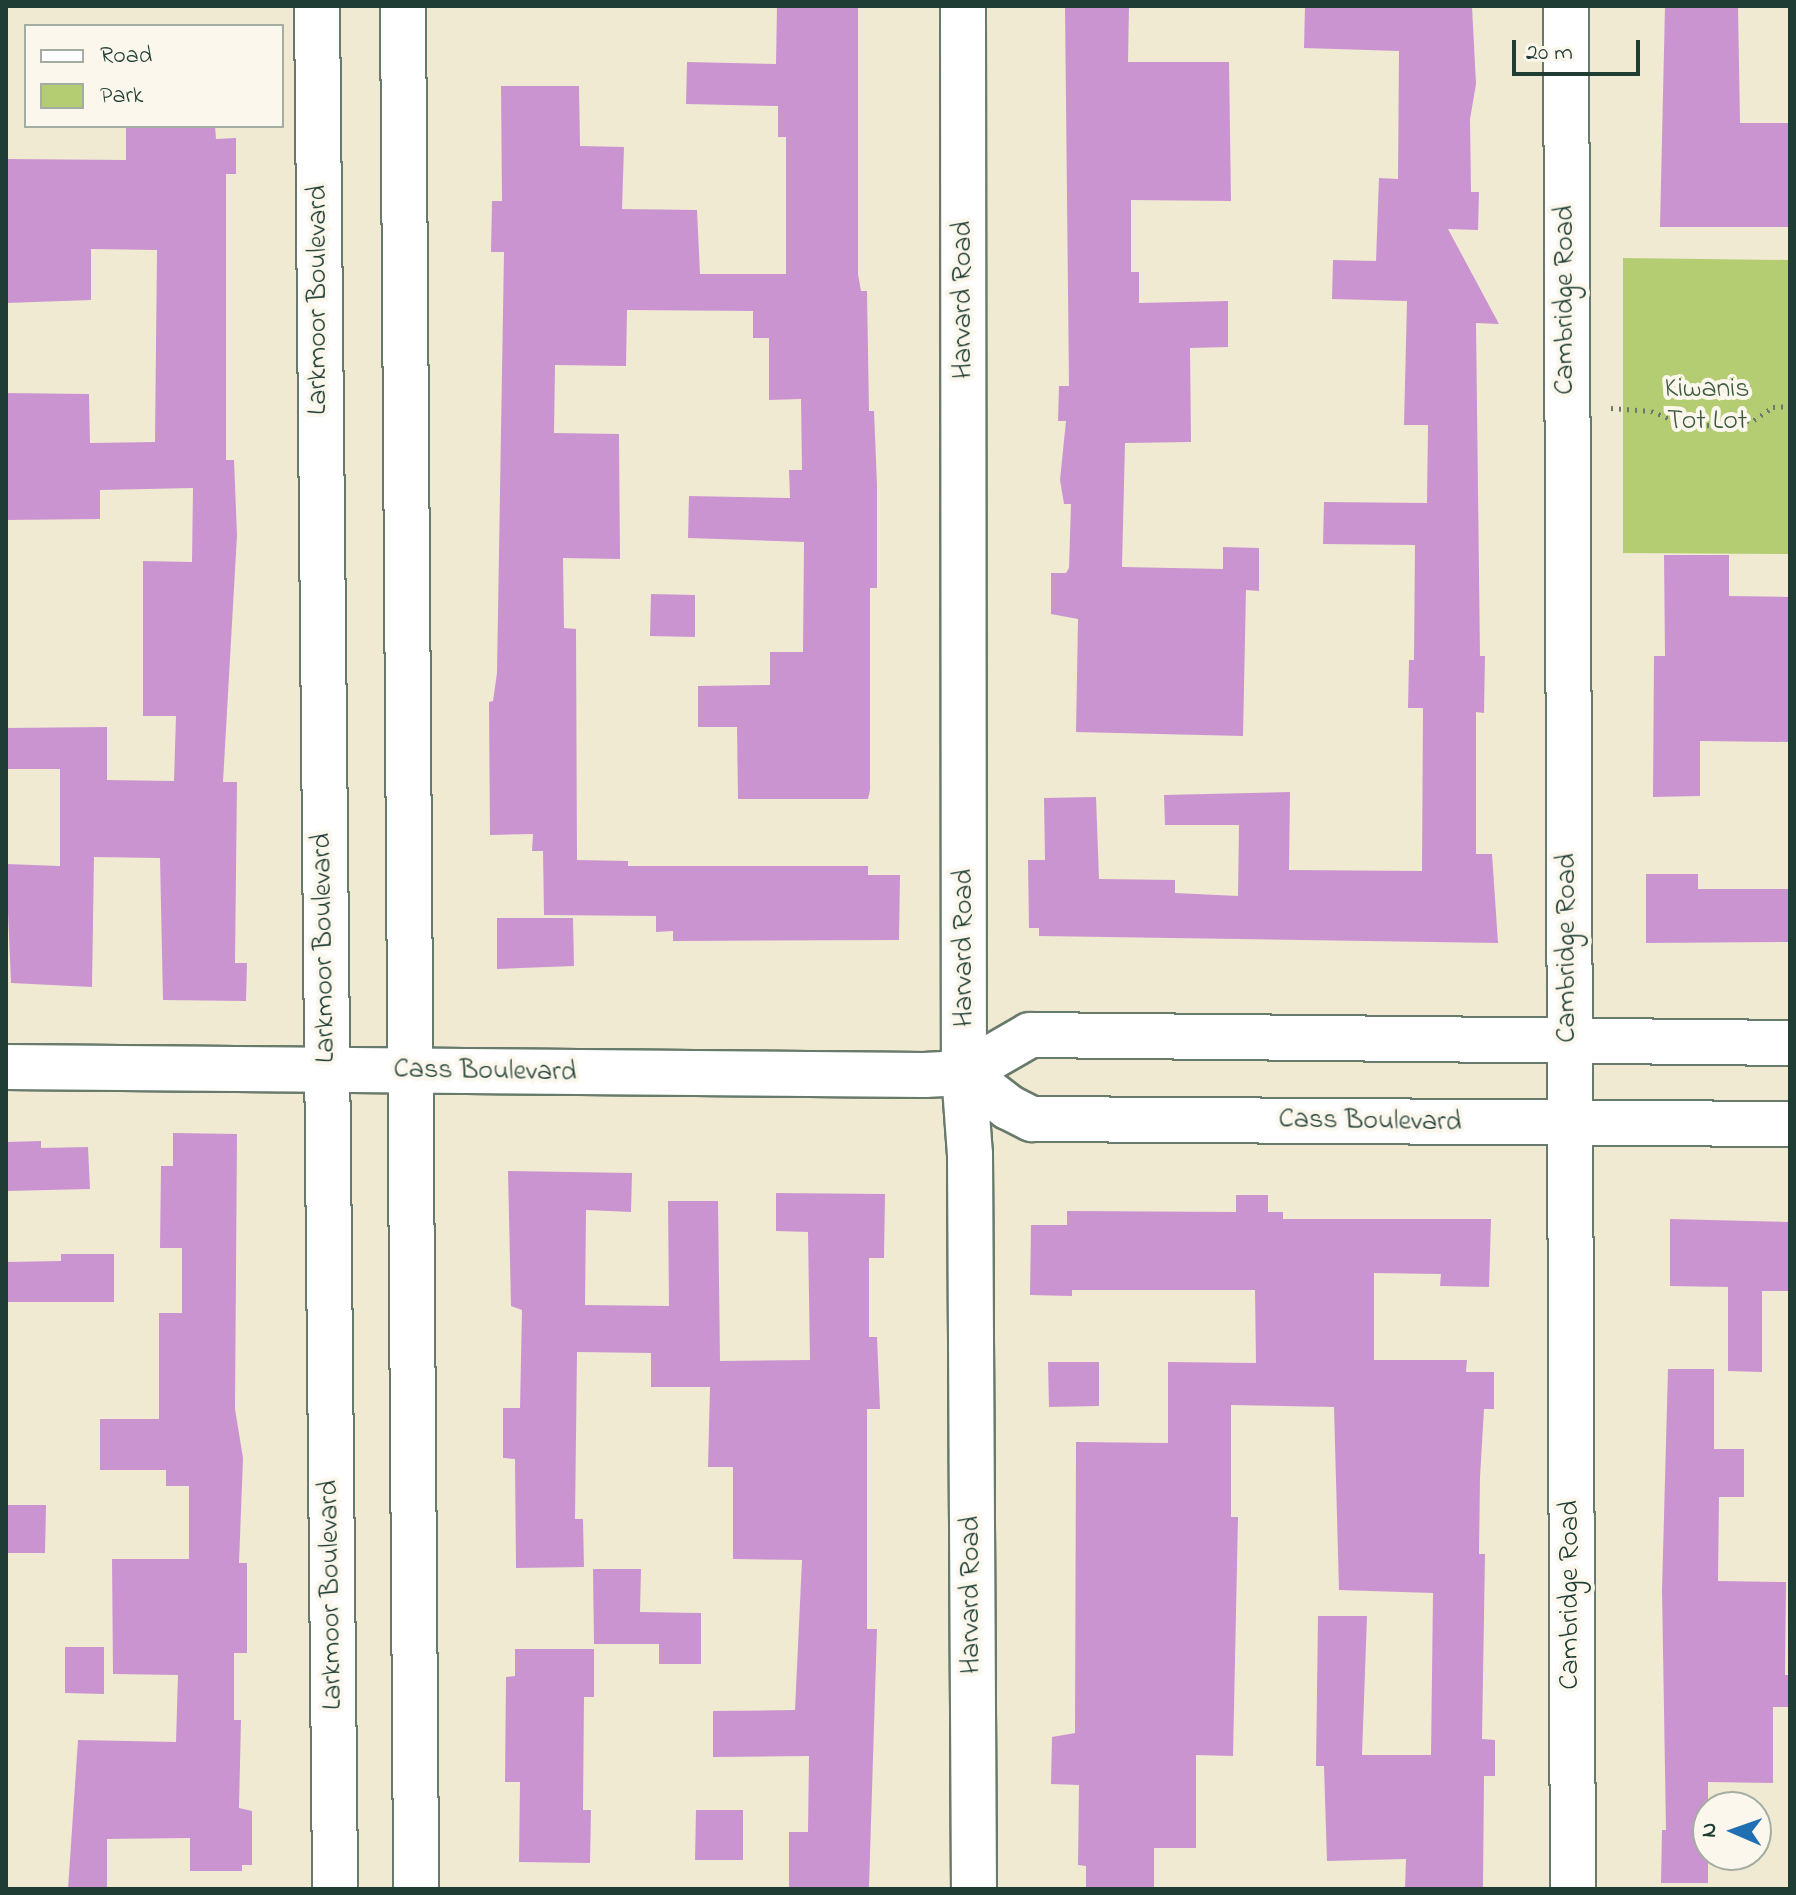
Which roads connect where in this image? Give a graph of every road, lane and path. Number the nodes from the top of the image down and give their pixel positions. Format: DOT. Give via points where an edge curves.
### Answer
graph roads {
  1 [pos="317,6"];
  2 [pos="403,6"];
  3 [pos="963,6"];
  4 [pos="1566,6"];
  5 [pos="1790,406"];
  6 [pos="1606,408"];
  7 [pos="1569,1040"];
  8 [pos="1790,1043"];
  9 [pos="6,1067"];
  10 [pos="326,1070"];
  11 [pos="410,1071"];
  12 [pos="964,1073"];
  13 [pos="1569,1124"];
  14 [pos="1790,1124"];
  15 [pos="335,1889"];
  16 [pos="416,1889"];
  17 [pos="974,1889"];
  18 [pos="1573,1889"];
  1 -- 10 [label="street, Larkmoor Boulevard"];
  2 -- 11 [label="street"];
  3 -- 12 [label="street, Harvard Road"];
  4 -- 7 [label="street, Cambridge Road"];
  5 -- 6 [label="path" via="1773,407 1754,420 1691,427 1651,411"];
  7 -- 8 [label="street"];
  7 -- 12 [label="street" via="1030,1035"];
  7 -- 13 [label="street, Cambridge Road"];
  9 -- 10 [label="street, Cass Boulevard"];
  10 -- 11 [label="street, Cass Boulevard"];
  10 -- 15 [label="street, Larkmoor Boulevard"];
  11 -- 12 [label="street, Cass Boulevard"];
  11 -- 16 [label="street"];
  12 -- 13 [label="street, Cass Boulevard" via="1032,1119"];
  12 -- 17 [label="street, Harvard Road" via="970,1154"];
  13 -- 14 [label="street, Cass Boulevard"];
  13 -- 18 [label="street, Cambridge Road"];
}
